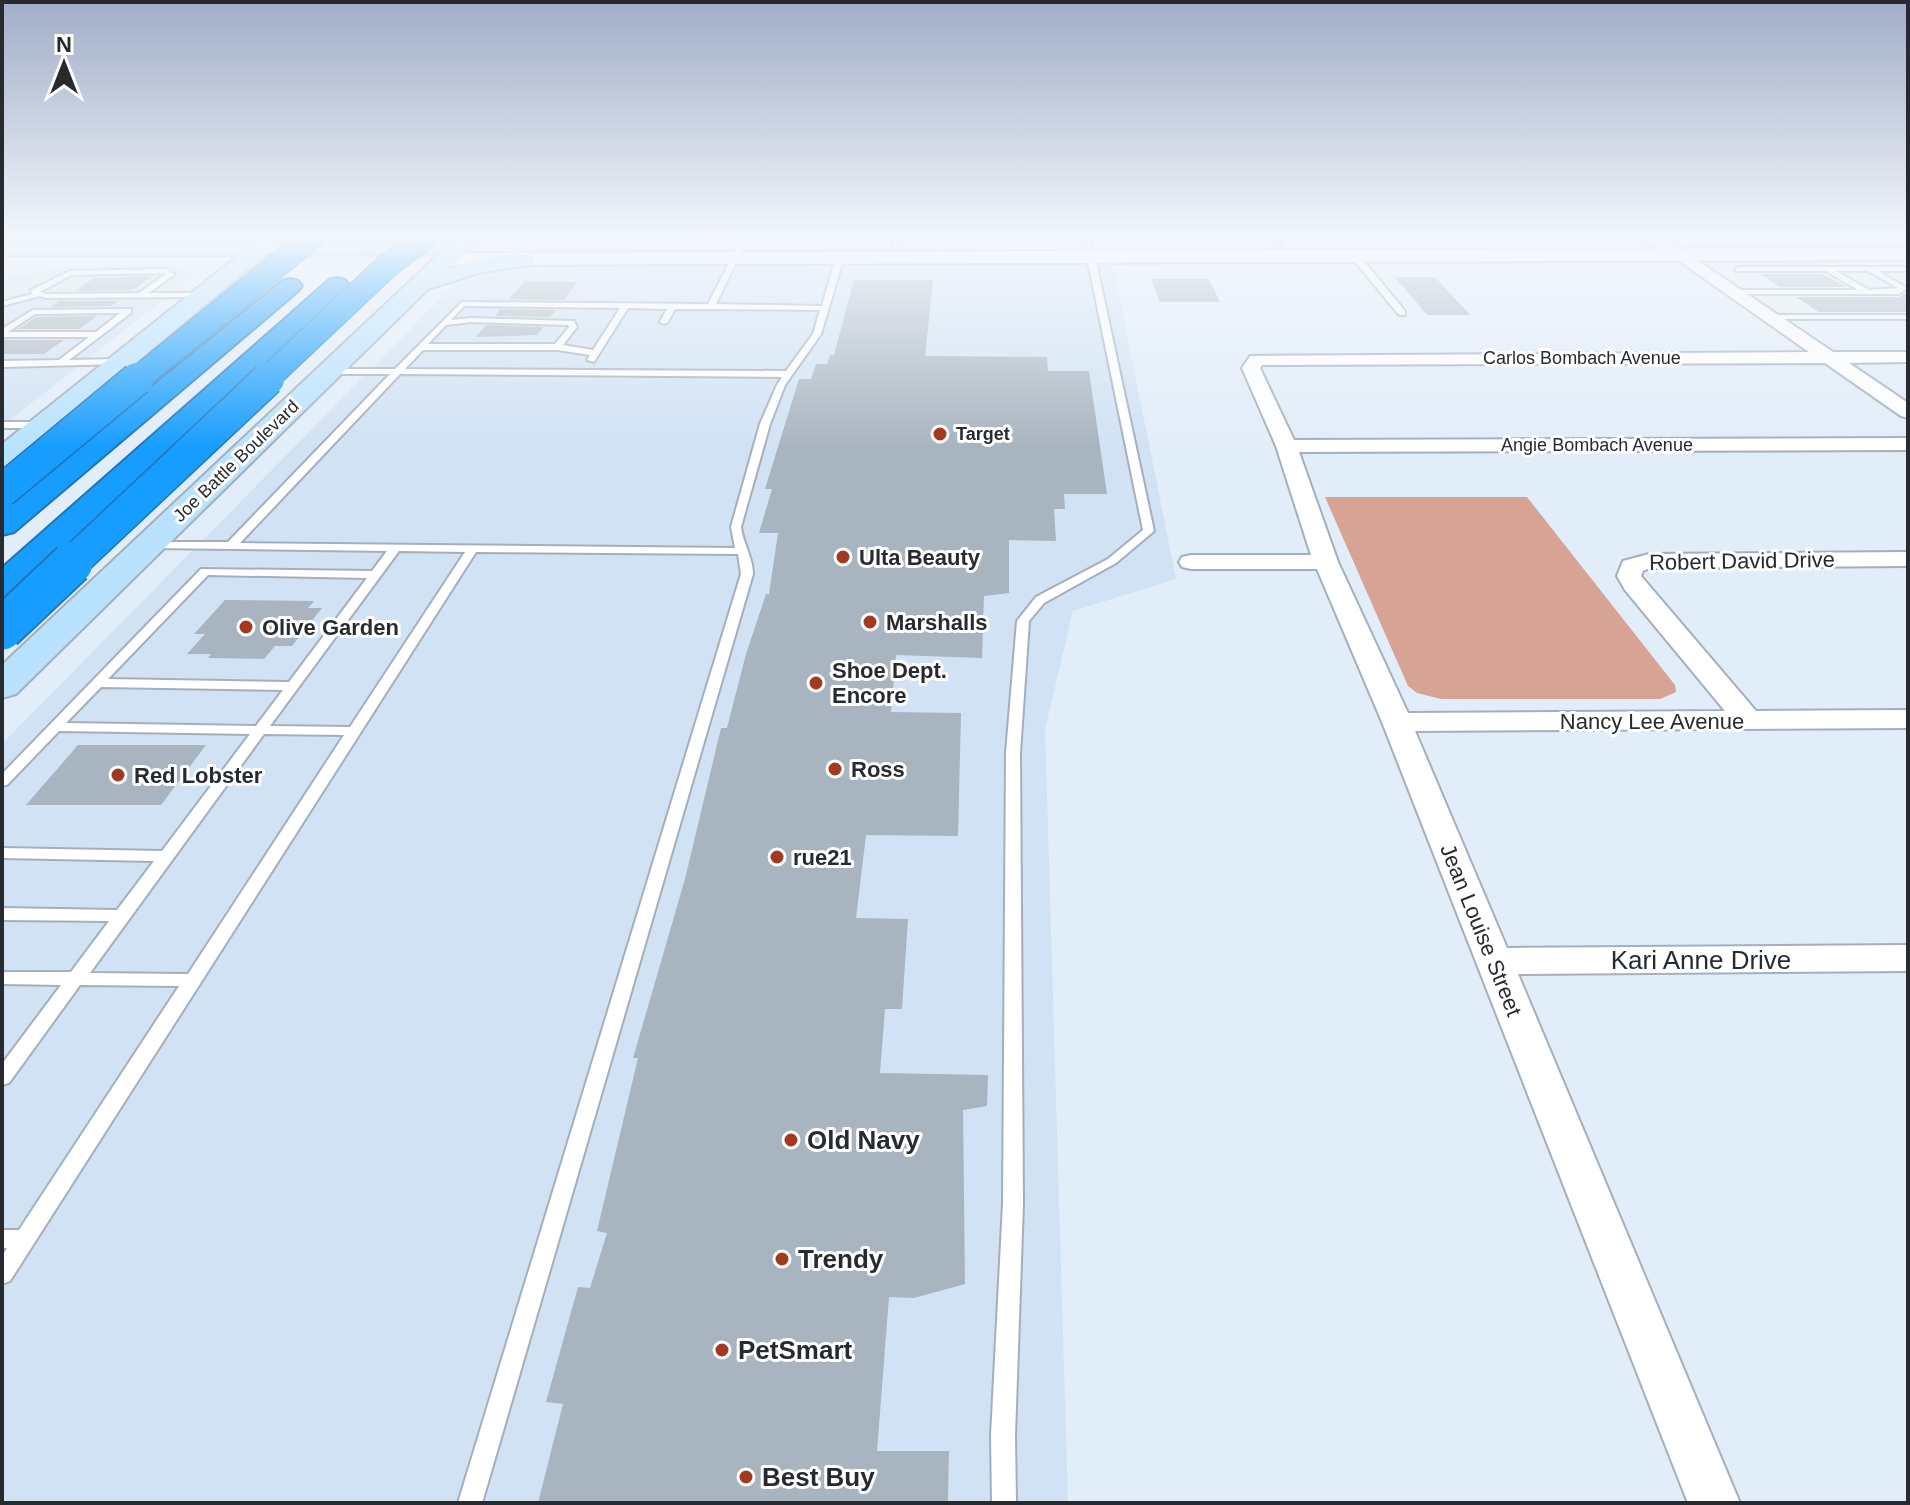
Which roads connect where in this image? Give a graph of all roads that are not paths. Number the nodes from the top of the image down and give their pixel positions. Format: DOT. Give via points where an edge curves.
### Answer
graph roads {
  1 [pos="133,306"];
  2 [pos="187,306"];
  3 [pos="224,306"];
  4 [pos="275,306"];
  5 [pos="282,306"];
  6 [pos="344,306"];
  7 [pos="399,306"];
  8 [pos="460,306"];
  9 [pos="625,306"];
  10 [pos="672,306"];
  11 [pos="681,306"];
  12 [pos="1102,306"];
  13 [pos="1396,306"];
  14 [pos="1780,306"];
  15 [pos="1785,306"];
  16 [pos="711,307"];
  17 [pos="825,308"];
  18 [pos="1789,308"];
  19 [pos="128,311"];
  20 [pos="1402,313"];
  21 [pos="1801,317"];
  22 [pos="1908,317"];
  23 [pos="664,322"];
  24 [pos="444,323"];
  25 [pos="2,334"];
  26 [pos="98,334"];
  27 [pos="421,347"];
  28 [pos="557,347"];
  29 [pos="595,353"];
  30 [pos="1827,357"];
  31 [pos="1908,357"];
  32 [pos="1256,360"];
  33 [pos="63,361"];
  34 [pos="120,362"];
  35 [pos="2,364"];
  36 [pos="332,371"];
  37 [pos="398,371"];
  38 [pos="583,373"];
  39 [pos="787,374"];
  40 [pos="1908,412"];
  41 [pos="2,425"];
  42 [pos="44,425"];
  43 [pos="1908,444"];
  44 [pos="1286,446"];
  45 [pos="2,459"];
  46 [pos="2,491"];
  47 [pos="2,525"];
  48 [pos="148,545"];
  49 [pos="231,546"];
  50 [pos="395,548"];
  51 [pos="473,548"];
  52 [pos="742,551"];
  53 [pos="1908,559"];
  54 [pos="1191,562"];
  55 [pos="1326,562"];
  56 [pos="375,575"];
  57 [pos="2,587"];
  58 [pos="2,629"];
  59 [pos="98,683"];
  60 [pos="2,686"];
  61 [pos="292,686"];
  62 [pos="1908,719"];
  63 [pos="1748,720"];
  64 [pos="1397,722"];
  65 [pos="55,727"];
  66 [pos="259,730"];
  67 [pos="354,731"];
  68 [pos="2,782"];
  69 [pos="2,853"];
  70 [pos="165,856"];
  71 [pos="2,914"];
  72 [pos="120,916"];
  73 [pos="1908,958"];
  74 [pos="1494,961"];
  75 [pos="2,978"];
  76 [pos="73,979"];
  77 [pos="192,980"];
  78 [pos="2,1078"];
  79 [pos="2,1239"];
  80 [pos="24,1239"];
  81 [pos="2,1274"];
  82 [pos="470,1503"];
  83 [pos="1004,1503"];
  84 [pos="1714,1503"];
  1 -- 19 [label="lane"];
  2 -- 34 [label="main road"];
  3 -- 46 [label="highway, bridge"];
  4 -- 47 [label="highway"];
  5 -- 57 [label="highway"];
  6 -- 58 [label="highway, bridge"];
  7 -- 36 [label="main road, Joe Battle Boulevard"];
  8 -- 24 [label="lane"];
  9 -- 29 [label="lane"];
  10 -- 23 [label="lane"];
  11 -- 16 [label="lane"];
  12 -- 83 [label="lane" via="1149,531 1112,561 1040,600 1023,621 1013,753 1013,1203"];
  13 -- 20 [label="lane"];
  14 -- 30 [label="street"];
  15 -- 21 [label="lane"];
  16 -- 17 [label="lane"];
  17 -- 39 [label="lane" via="817,334"];
  18 -- 21 [label="lane"];
  19 -- 25 [label="lane" via="33,312"];
  19 -- 26 [label="lane"];
  21 -- 22 [label="lane"];
  24 -- 27 [label="lane"];
  24 -- 28 [label="lane" via="571,323"];
  25 -- 26 [label="lane"];
  26 -- 33 [label="lane"];
  27 -- 28 [label="lane"];
  27 -- 37 [label="lane"];
  28 -- 29 [label="lane"];
  29 -- 38 [label="lane"];
  30 -- 31 [label="street, Carlos Bombach Avenue"];
  30 -- 32 [label="street, Carlos Bombach Avenue"];
  30 -- 40 [label="street"];
  32 -- 44 [label="street, Jean Louise Street" via="1253,375"];
  33 -- 34 [label="lane"];
  33 -- 35 [label="lane"];
  34 -- 42 [label="main road"];
  36 -- 37 [label="lane"];
  36 -- 48 [label="main road, Joe Battle Boulevard"];
  37 -- 38 [label="lane"];
  37 -- 49 [label="lane"];
  38 -- 39 [label="lane"];
  39 -- 52 [label="lane" via="765,424 736,527"];
  41 -- 42 [label="lane"];
  42 -- 45 [label="main road"];
  43 -- 44 [label="street, Angie Bombach Avenue"];
  44 -- 55 [label="street, Jean Louise Street"];
  48 -- 49 [label="lane"];
  48 -- 60 [label="main road, Joe Battle Boulevard"];
  49 -- 50 [label="lane"];
  50 -- 51 [label="lane"];
  50 -- 56 [label="lane"];
  51 -- 52 [label="lane"];
  51 -- 67 [label="lane"];
  52 -- 82 [label="lane" via="747,574"];
  53 -- 63 [label="street, Robert David Drive" via="1664,561 1628,570 1638,590"];
  54 -- 55 [label="street"];
  55 -- 64 [label="street, Jean Louise Street"];
  56 -- 59 [label="lane" via="205,571"];
  56 -- 61 [label="lane"];
  59 -- 61 [label="lane"];
  59 -- 65 [label="lane"];
  61 -- 66 [label="lane"];
  62 -- 63 [label="street, Nancy Lee Avenue"];
  63 -- 64 [label="street, Nancy Lee Avenue"];
  64 -- 74 [label="street, Jean Louise Street"];
  65 -- 66 [label="lane"];
  65 -- 68 [label="lane"];
  66 -- 67 [label="lane"];
  66 -- 70 [label="lane"];
  67 -- 77 [label="lane"];
  69 -- 70 [label="lane"];
  70 -- 72 [label="lane"];
  71 -- 72 [label="lane"];
  72 -- 76 [label="lane"];
  73 -- 74 [label="street, Kari Anne Drive"];
  74 -- 84 [label="street, Jean Louise Street"];
  75 -- 76 [label="lane"];
  76 -- 77 [label="lane"];
  76 -- 78 [label="lane"];
  77 -- 80 [label="lane"];
  79 -- 80 [label="lane"];
  80 -- 81 [label="lane"];
}
